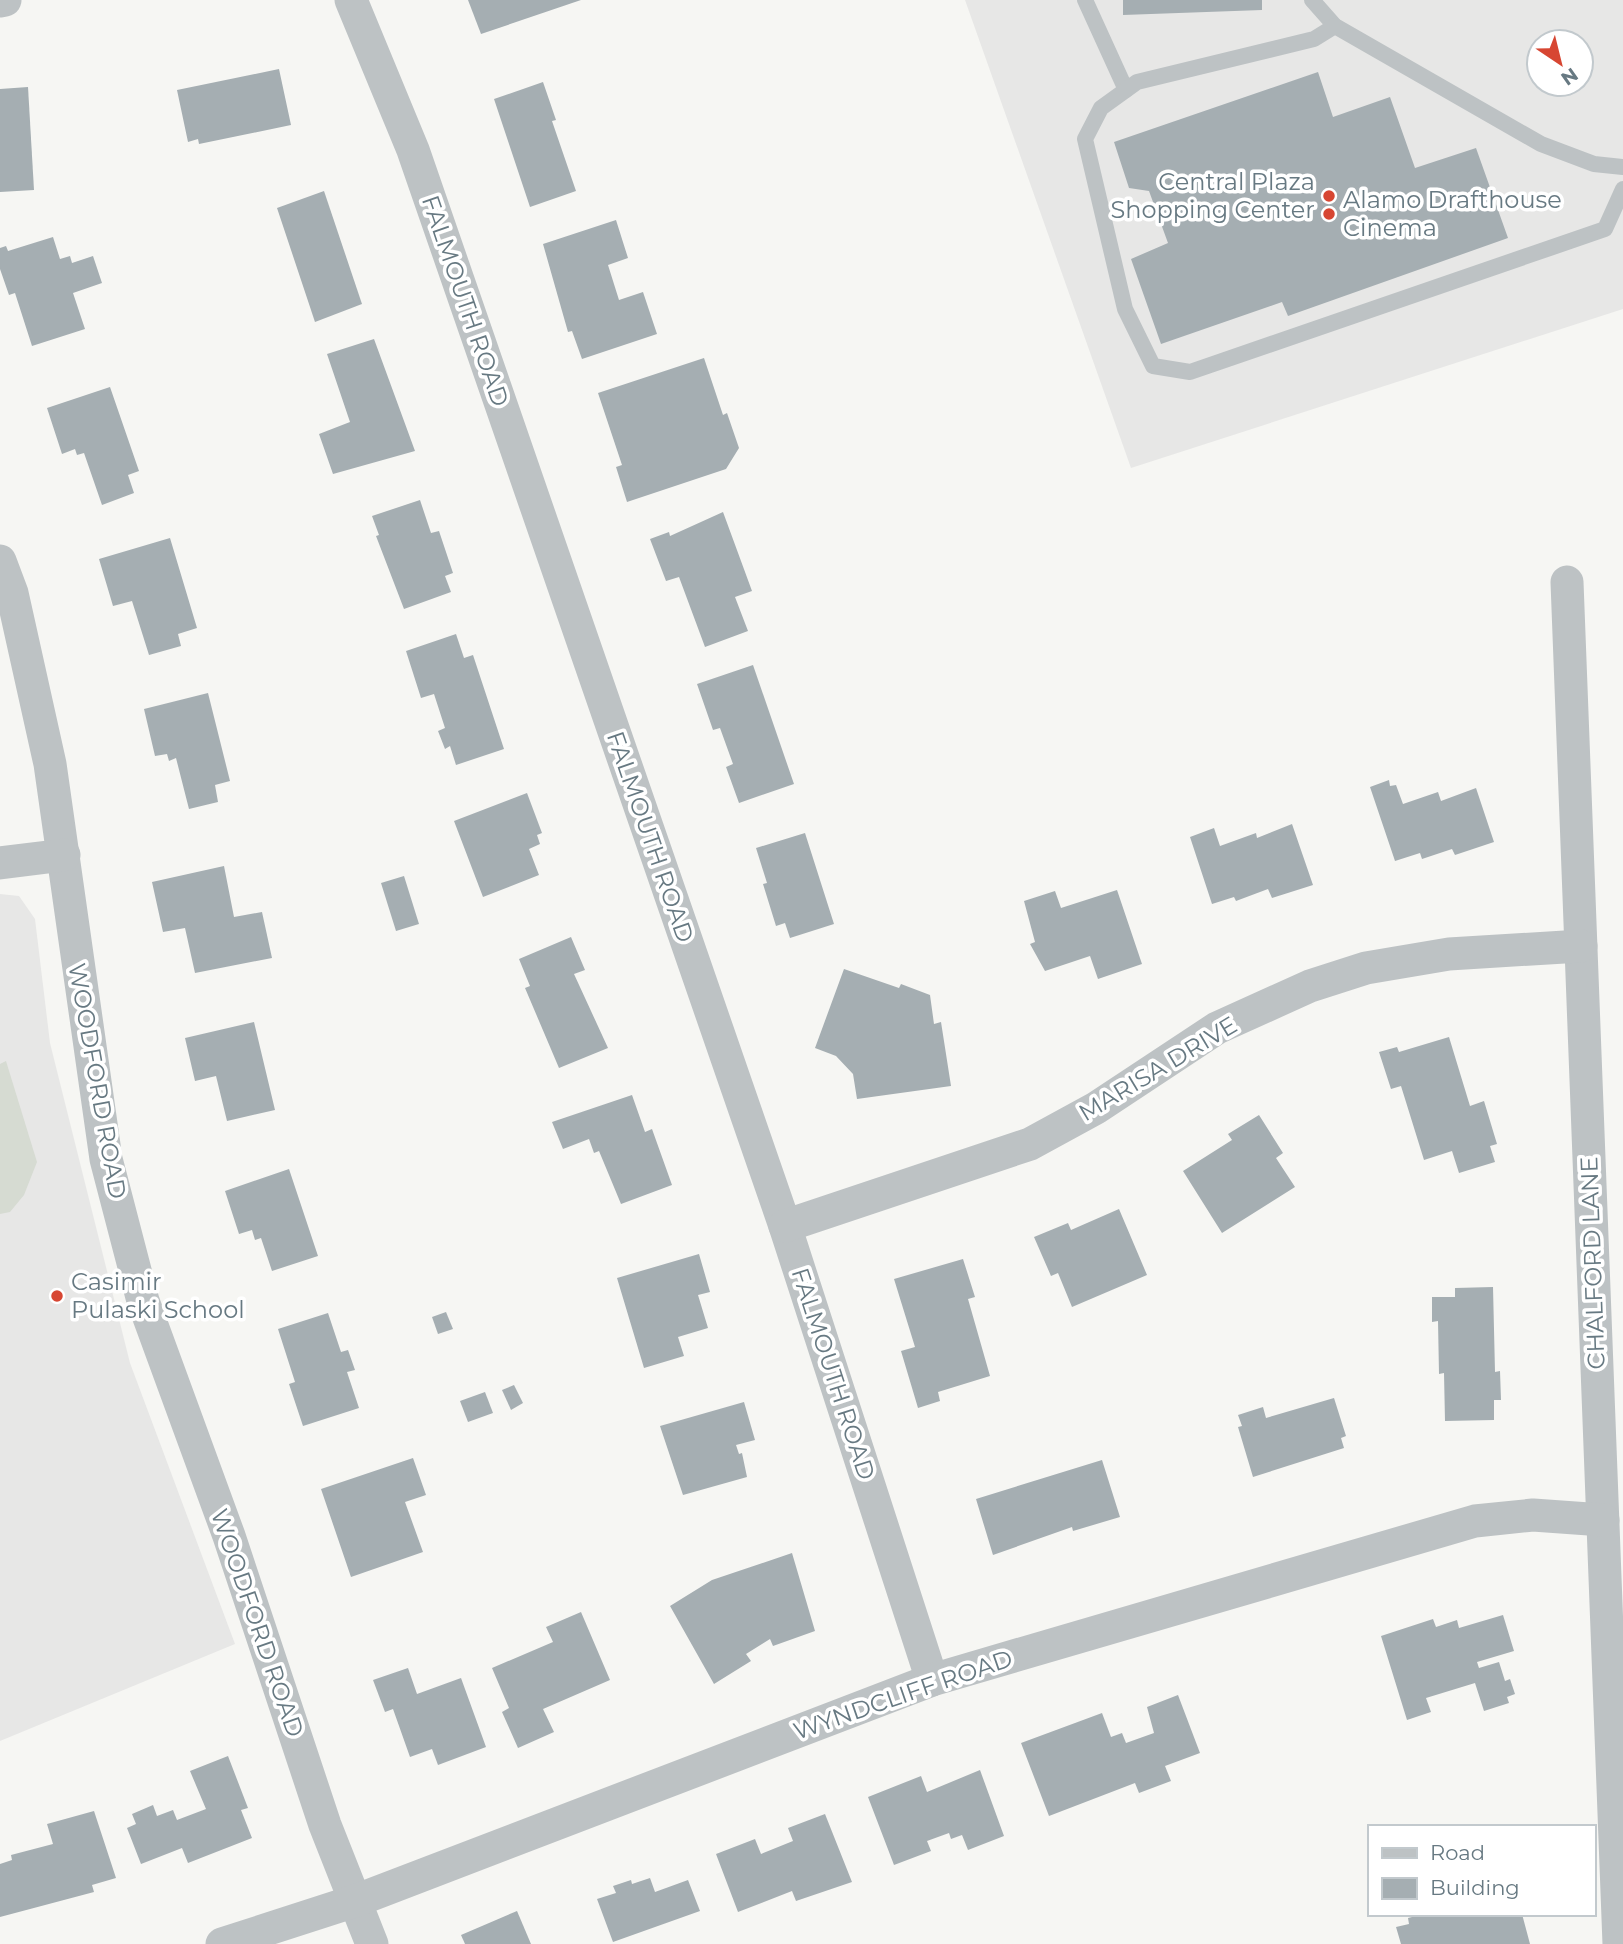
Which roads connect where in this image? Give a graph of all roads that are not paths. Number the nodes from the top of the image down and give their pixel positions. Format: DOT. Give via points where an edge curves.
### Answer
graph roads {
  1 [pos="351,0"];
  2 [pos="1085,0"];
  3 [pos="1312,0"];
  4 [pos="1335,26"];
  5 [pos="1126,90"];
  6 [pos="1623,167"];
  7 [pos="1623,190"];
  8 [pos="0,561"];
  9 [pos="1567,582"];
  10 [pos="64,855"];
  11 [pos="0,863"];
  12 [pos="1581,946"];
  13 [pos="785,1226"];
  14 [pos="1603,1520"];
  15 [pos="932,1680"];
  16 [pos="355,1901"];
  17 [pos="222,1944"];
  18 [pos="372,1944"];
  19 [pos="1619,1944"];
  1 -- 13 [label="street, FALMOUTH ROAD" via="413,150"];
  2 -- 5 [label="lane"];
  3 -- 4 [label="lane"];
  4 -- 5 [label="lane" via="1314,38 1137,82"];
  4 -- 6 [label="lane" via="1541,144 1594,163"];
  5 -- 7 [label="lane" via="1101,108 1085,139 1125,309 1153,366 1190,372 1605,229"];
  8 -- 10 [label="street, WOODFORD ROAD" via="12,593 50,764"];
  9 -- 12 [label="street, CHALFORD LANE"];
  10 -- 11 [label="street"];
  10 -- 16 [label="street, WOODFORD ROAD" via="106,1159 143,1301"];
  12 -- 13 [label="street, MARISA DRIVE" via="1449,954 1366,968 1310,986 1217,1028 1096,1108 1030,1144"];
  12 -- 14 [label="street, CHALFORD LANE"];
  13 -- 15 [label="street, FALMOUTH ROAD"];
  14 -- 15 [label="street, WYNDCLIFF ROAD" via="1533,1515 1475,1521"];
  14 -- 19 [label="street, CHALFORD LANE"];
  15 -- 16 [label="street, WYNDCLIFF ROAD"];
  16 -- 17 [label="street, WYNDCLIFF ROAD"];
  16 -- 18 [label="street, WOODFORD ROAD"];
}
